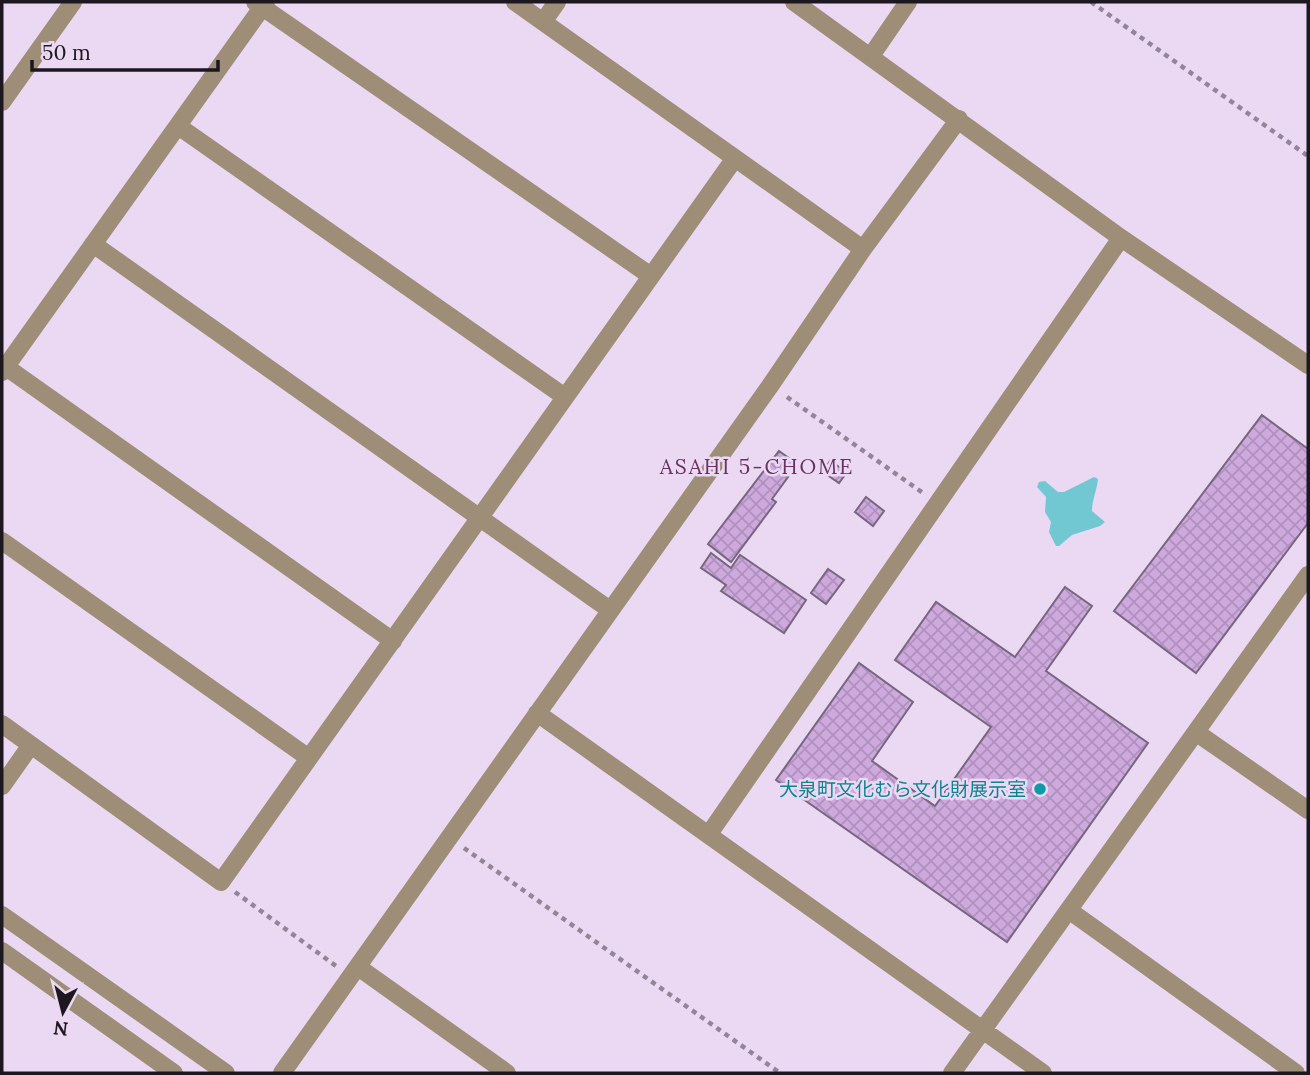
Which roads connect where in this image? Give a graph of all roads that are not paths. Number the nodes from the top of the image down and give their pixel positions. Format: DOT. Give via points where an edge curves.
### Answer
graph roads {
  1 [pos="73,2"];
  2 [pos="515,2"];
  3 [pos="557,2"];
  4 [pos="794,2"];
  5 [pos="908,2"];
  6 [pos="261,4"];
  7 [pos="543,22"];
  8 [pos="871,56"];
  9 [pos="2,102"];
  10 [pos="959,119"];
  11 [pos="178,126"];
  12 [pos="735,158"];
  13 [pos="1121,238"];
  14 [pos="93,244"];
  15 [pos="863,249"];
  16 [pos="651,276"];
  17 [pos="1307,362"];
  18 [pos="4,370"];
  19 [pos="565,397"];
  20 [pos="480,517"];
  21 [pos="2,541"];
  22 [pos="1308,575"];
  23 [pos="610,610"];
  24 [pos="393,640"];
  25 [pos="537,713"];
  26 [pos="2,724"];
  27 [pos="1197,733"];
  28 [pos="31,744"];
  29 [pos="309,758"];
  30 [pos="2,786"];
  31 [pos="1308,810"];
  32 [pos="709,834"];
  33 [pos="1070,911"];
  34 [pos="2,915"];
  35 [pos="2,951"];
  36 [pos="354,972"];
  37 [pos="982,1030"];
  38 [pos="174,1073"];
  39 [pos="226,1073"];
  40 [pos="282,1073"];
  41 [pos="507,1073"];
  42 [pos="952,1073"];
  43 [pos="1043,1073"];
  44 [pos="1296,1073"];
  1 -- 9 [label="street"];
  2 -- 7 [label="street"];
  3 -- 7 [label="street"];
  4 -- 8 [label="street"];
  5 -- 8 [label="street"];
  6 -- 11 [label="street"];
  6 -- 16 [label="street"];
  7 -- 12 [label="street"];
  8 -- 10 [label="street"];
  10 -- 13 [label="street"];
  10 -- 15 [label="street"];
  11 -- 14 [label="street"];
  11 -- 19 [label="street"];
  12 -- 15 [label="street"];
  12 -- 16 [label="street"];
  13 -- 17 [label="street"];
  13 -- 32 [label="street"];
  14 -- 18 [label="street"];
  14 -- 20 [label="street"];
  15 -- 23 [label="street"];
  16 -- 19 [label="street"];
  18 -- 24 [label="street"];
  19 -- 20 [label="street"];
  20 -- 23 [label="street"];
  20 -- 24 [label="street"];
  21 -- 29 [label="street"];
  22 -- 27 [label="street"];
  23 -- 25 [label="street"];
  24 -- 29 [label="street"];
  25 -- 32 [label="street"];
  25 -- 36 [label="street"];
  26 -- 28 [label="street"];
  27 -- 31 [label="street"];
  27 -- 33 [label="street"];
  28 -- 29 [label="street" via="221,882"];
  28 -- 30 [label="street"];
  32 -- 37 [label="street"];
  33 -- 37 [label="street"];
  33 -- 44 [label="street"];
  34 -- 39 [label="street"];
  35 -- 38 [label="street"];
  36 -- 40 [label="street"];
  36 -- 41 [label="street"];
  37 -- 42 [label="street"];
  37 -- 43 [label="street"];
}
